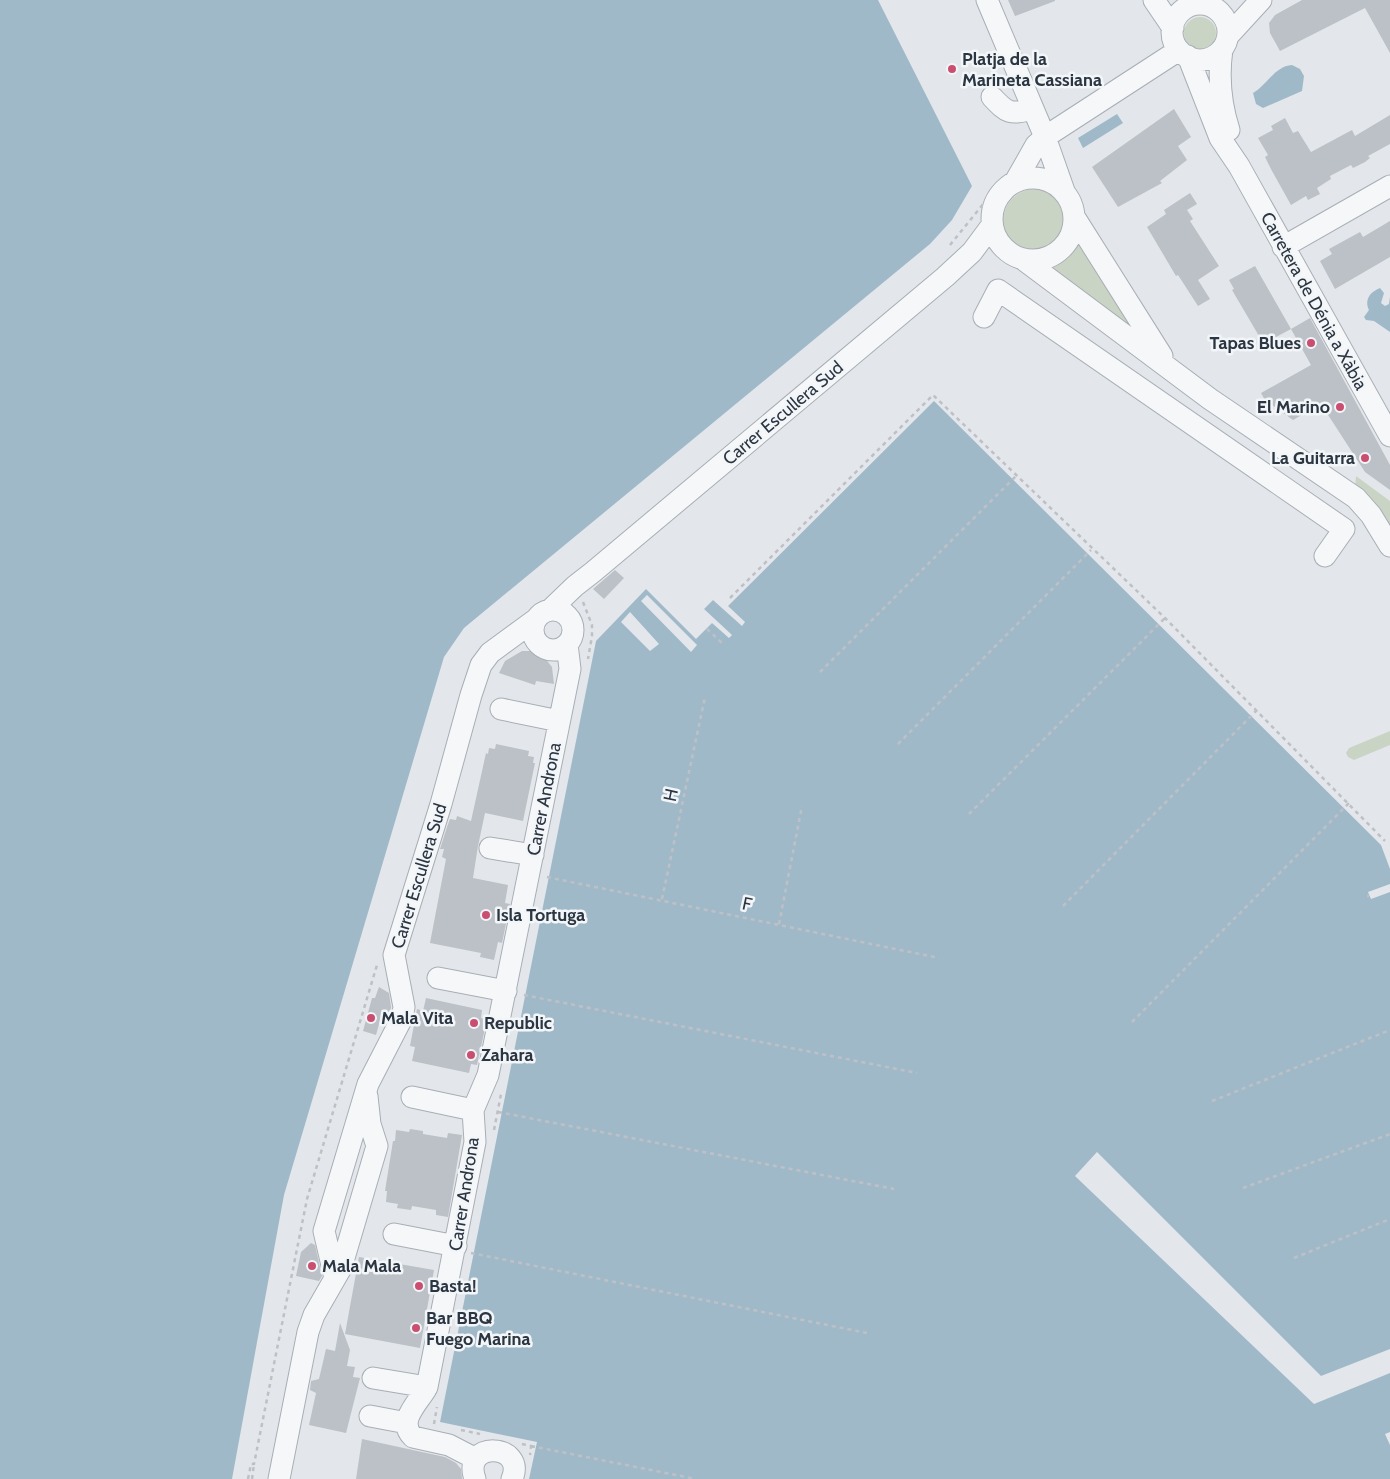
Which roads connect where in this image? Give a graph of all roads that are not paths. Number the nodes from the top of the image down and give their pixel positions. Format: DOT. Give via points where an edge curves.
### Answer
graph roads {
  1 [pos="987,0"];
  2 [pos="1154,0"];
  3 [pos="1261,0"];
  4 [pos="1206,3"];
  5 [pos="1173,28"];
  6 [pos="1225,42"];
  7 [pos="1184,53"];
  8 [pos="992,97"];
  9 [pos="1032,109"];
  10 [pos="1045,137"];
  11 [pos="1239,166"];
  12 [pos="1015,182"];
  13 [pos="1390,186"];
  14 [pos="1064,191"];
  15 [pos="1075,218"];
  16 [pos="992,225"];
  17 [pos="1003,247"];
  18 [pos="1284,247"];
  19 [pos="972,252"];
  20 [pos="1024,260"];
  21 [pos="984,316"];
  22 [pos="1169,367"];
  23 [pos="1390,436"];
  24 [pos="1390,546"];
  25 [pos="1324,556"];
  26 [pos="593,572"];
  27 [pos="542,615"];
  28 [pos="570,618"];
  29 [pos="538,643"];
  30 [pos="567,644"];
  31 [pos="481,665"];
  32 [pos="501,709"];
  33 [pos="560,721"];
  34 [pos="490,848"];
  35 [pos="533,855"];
  36 [pos="438,978"];
  37 [pos="515,993"];
  38 [pos="412,1097"];
  39 [pos="473,1110"];
  40 [pos="394,1234"];
  41 [pos="464,1249"];
  42 [pos="373,1378"];
  43 [pos="432,1396"];
  44 [pos="370,1416"];
  45 [pos="406,1423"];
  46 [pos="476,1469"];
  47 [pos="279,1479"];
  48 [pos="512,1479"];
  1 -- 9 [label="street"];
  2 -- 5 [label="street"];
  3 -- 6 [label="street"];
  4 -- 5 [label="street" via="1180,13"];
  4 -- 6 [label="street" via="1225,19"];
  5 -- 7 [label="street" via="1175,43"];
  6 -- 7 [label="street" via="1206,59"];
  6 -- 11 [label="street, Carretera de Dénia a Xàbia" via="1219,76 1220,96"];
  7 -- 10 [label="street"];
  7 -- 11 [label="street, Carretera de Dénia a Xàbia" via="1220,138"];
  8 -- 9 [label="street" via="1005,110 1016,114"];
  9 -- 10 [label="street"];
  10 -- 12 [label="street" via="1036,145"];
  10 -- 14 [label="street"];
  11 -- 18 [label="street, Carretera de Dénia a Xàbia"];
  12 -- 14 [label="street" via="1041,178"];
  12 -- 16 [label="street" via="1006,187 994,204"];
  13 -- 18 [label="street"];
  14 -- 15 [label="street" via="1074,208"];
  15 -- 20 [label="street" via="1074,230 1060,251 1043,259"];
  15 -- 22 [label="street"];
  16 -- 17 [label="street"];
  16 -- 19 [label="street, Carrer Escullera Sud"];
  17 -- 19 [label="street"];
  17 -- 20 [label="street"];
  18 -- 23 [label="street, Carretera de Dénia a Xàbia"];
  19 -- 26 [label="street, Carrer Escullera Sud"];
  20 -- 22 [label="street"];
  21 -- 25 [label="street" via="998,290 1344,529"];
  22 -- 24 [label="street" via="1210,399 1356,498"];
  26 -- 27 [label="street, Carrer Escullera Sud"];
  26 -- 28 [label="street, Carrer Escullera Sud" via="574,599"];
  27 -- 28 [label="street" via="561,611"];
  27 -- 29 [label="street" via="533,632"];
  27 -- 31 [label="street, Carrer Escullera Sud" via="490,653"];
  28 -- 30 [label="street" via="574,629"];
  29 -- 30 [label="street" via="549,649 562,648"];
  29 -- 31 [label="street" via="506,648"];
  30 -- 33 [label="street, Carrer Androna" via="570,669"];
  31 -- 47 [label="street, Carrer Escullera Sud" via="394,955 404,1007 402,1018 368,1084 324,1231 337,1245 335,1278 308,1332"];
  32 -- 33 [label="street"];
  33 -- 35 [label="street, Carrer Androna"];
  34 -- 35 [label="street"];
  35 -- 37 [label="street, Carrer Androna"];
  36 -- 37 [label="street"];
  37 -- 39 [label="street, Carrer Androna"];
  38 -- 39 [label="street"];
  39 -- 41 [label="street, Carrer Androna" via="475,1142"];
  40 -- 41 [label="street"];
  41 -- 43 [label="street, Carrer Androna"];
  42 -- 43 [label="street"];
  43 -- 45 [label="street, Carrer Androna" via="412,1408"];
  44 -- 45 [label="street"];
  45 -- 46 [label="street" via="413,1437 449,1445"];
  46 -- 48 [label="street" via="486,1451 499,1451 513,1463"];
}
